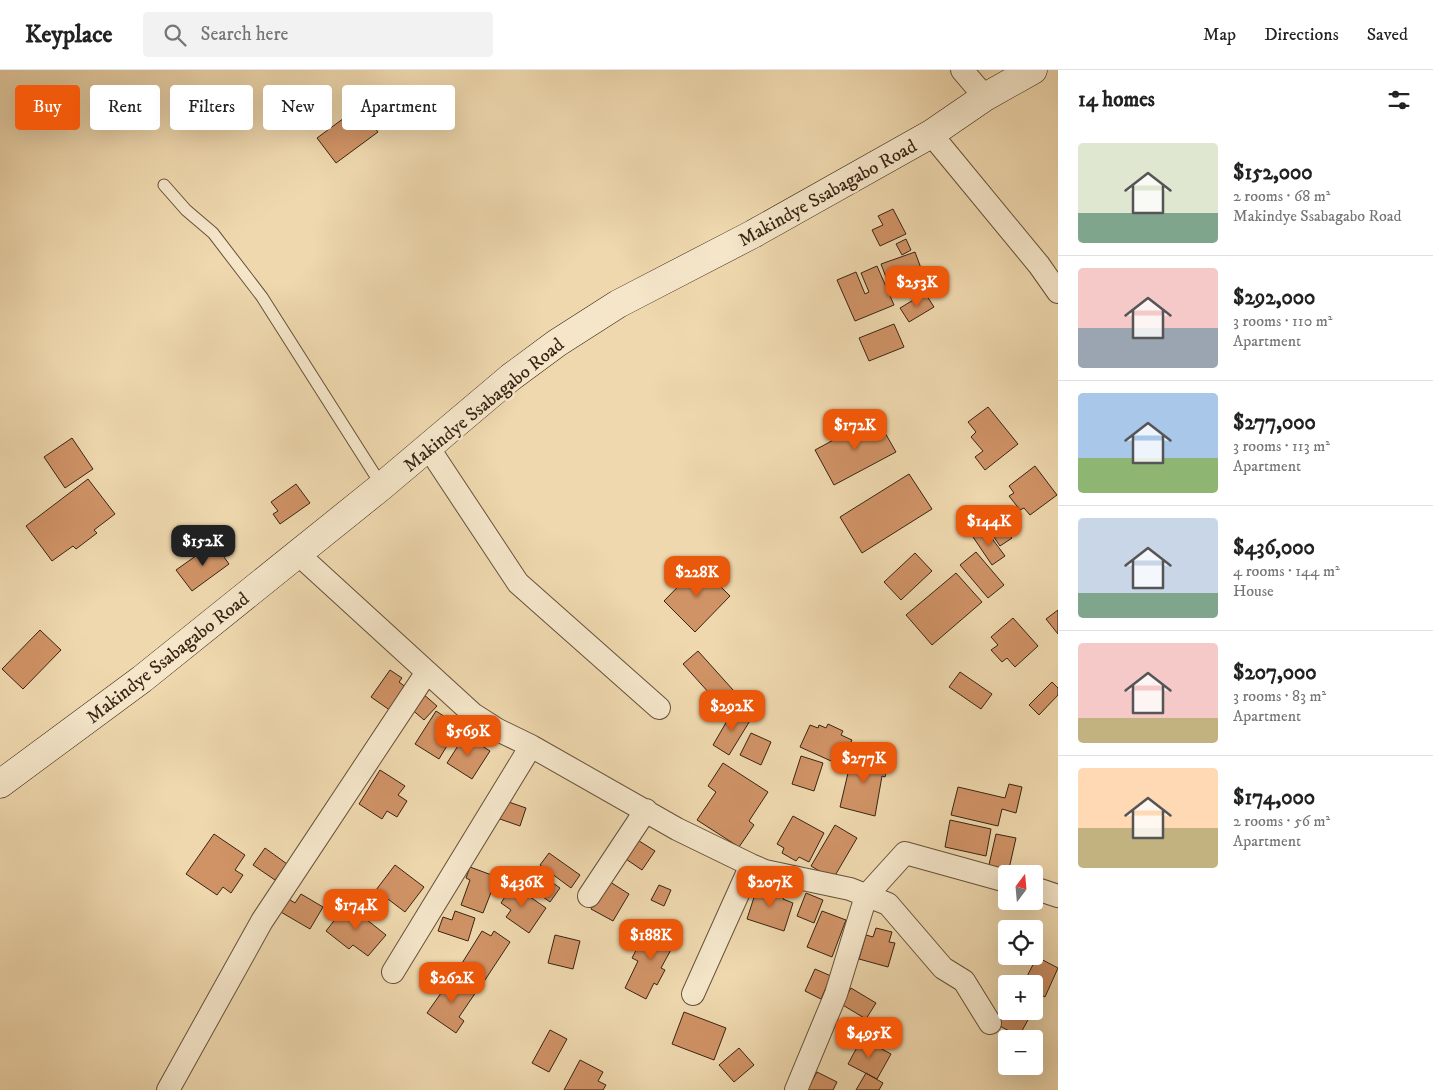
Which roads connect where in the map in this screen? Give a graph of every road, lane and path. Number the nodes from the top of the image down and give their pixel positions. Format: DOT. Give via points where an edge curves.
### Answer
graph roads {
  1 [pos="962,70"];
  2 [pos="1034,70"];
  3 [pos="985,97"];
  4 [pos="931,134"];
  5 [pos="164,185"];
  6 [pos="1058,292"];
  7 [pos="428,447"];
  8 [pos="382,486"];
  9 [pos="298,554"];
  10 [pos="427,672"];
  11 [pos="659,708"];
  12 [pos="531,746"];
  13 [pos="0,784"];
  14 [pos="646,810"];
  15 [pos="751,865"];
  16 [pos="998,879"];
  17 [pos="1043,891"];
  18 [pos="589,896"];
  19 [pos="866,896"];
  20 [pos="1058,896"];
  21 [pos="393,972"];
  22 [pos="693,994"];
  23 [pos="990,1023"];
  24 [pos="168,1090"];
  25 [pos="796,1090"];
  1 -- 3 [label="street"];
  2 -- 3 [label="street, Makindye Ssabagabo Road"];
  3 -- 4 [label="street, Makindye Ssabagabo Road"];
  4 -- 6 [label="street"];
  4 -- 7 [label="street, Makindye Ssabagabo Road" via="753,234 618,304 511,377"];
  5 -- 8 [label="lane" via="213,233 262,297"];
  7 -- 8 [label="street, Makindye Ssabagabo Road"];
  7 -- 11 [label="street" via="518,583"];
  8 -- 9 [label="street, Makindye Ssabagabo Road"];
  9 -- 10 [label="street"];
  9 -- 13 [label="street, Makindye Ssabagabo Road" via="142,679"];
  10 -- 12 [label="street" via="482,720"];
  10 -- 24 [label="street" via="262,921"];
  12 -- 14 [label="street"];
  12 -- 21 [label="street"];
  14 -- 15 [label="street"];
  14 -- 18 [label="street"];
  15 -- 19 [label="street"];
  15 -- 22 [label="street"];
  16 -- 19 [label="street" via="905,853"];
  17 -- 20 [label="street"];
  19 -- 23 [label="street" via="888,904 942,968 964,981"];
  19 -- 25 [label="street" via="836,994"];
}
